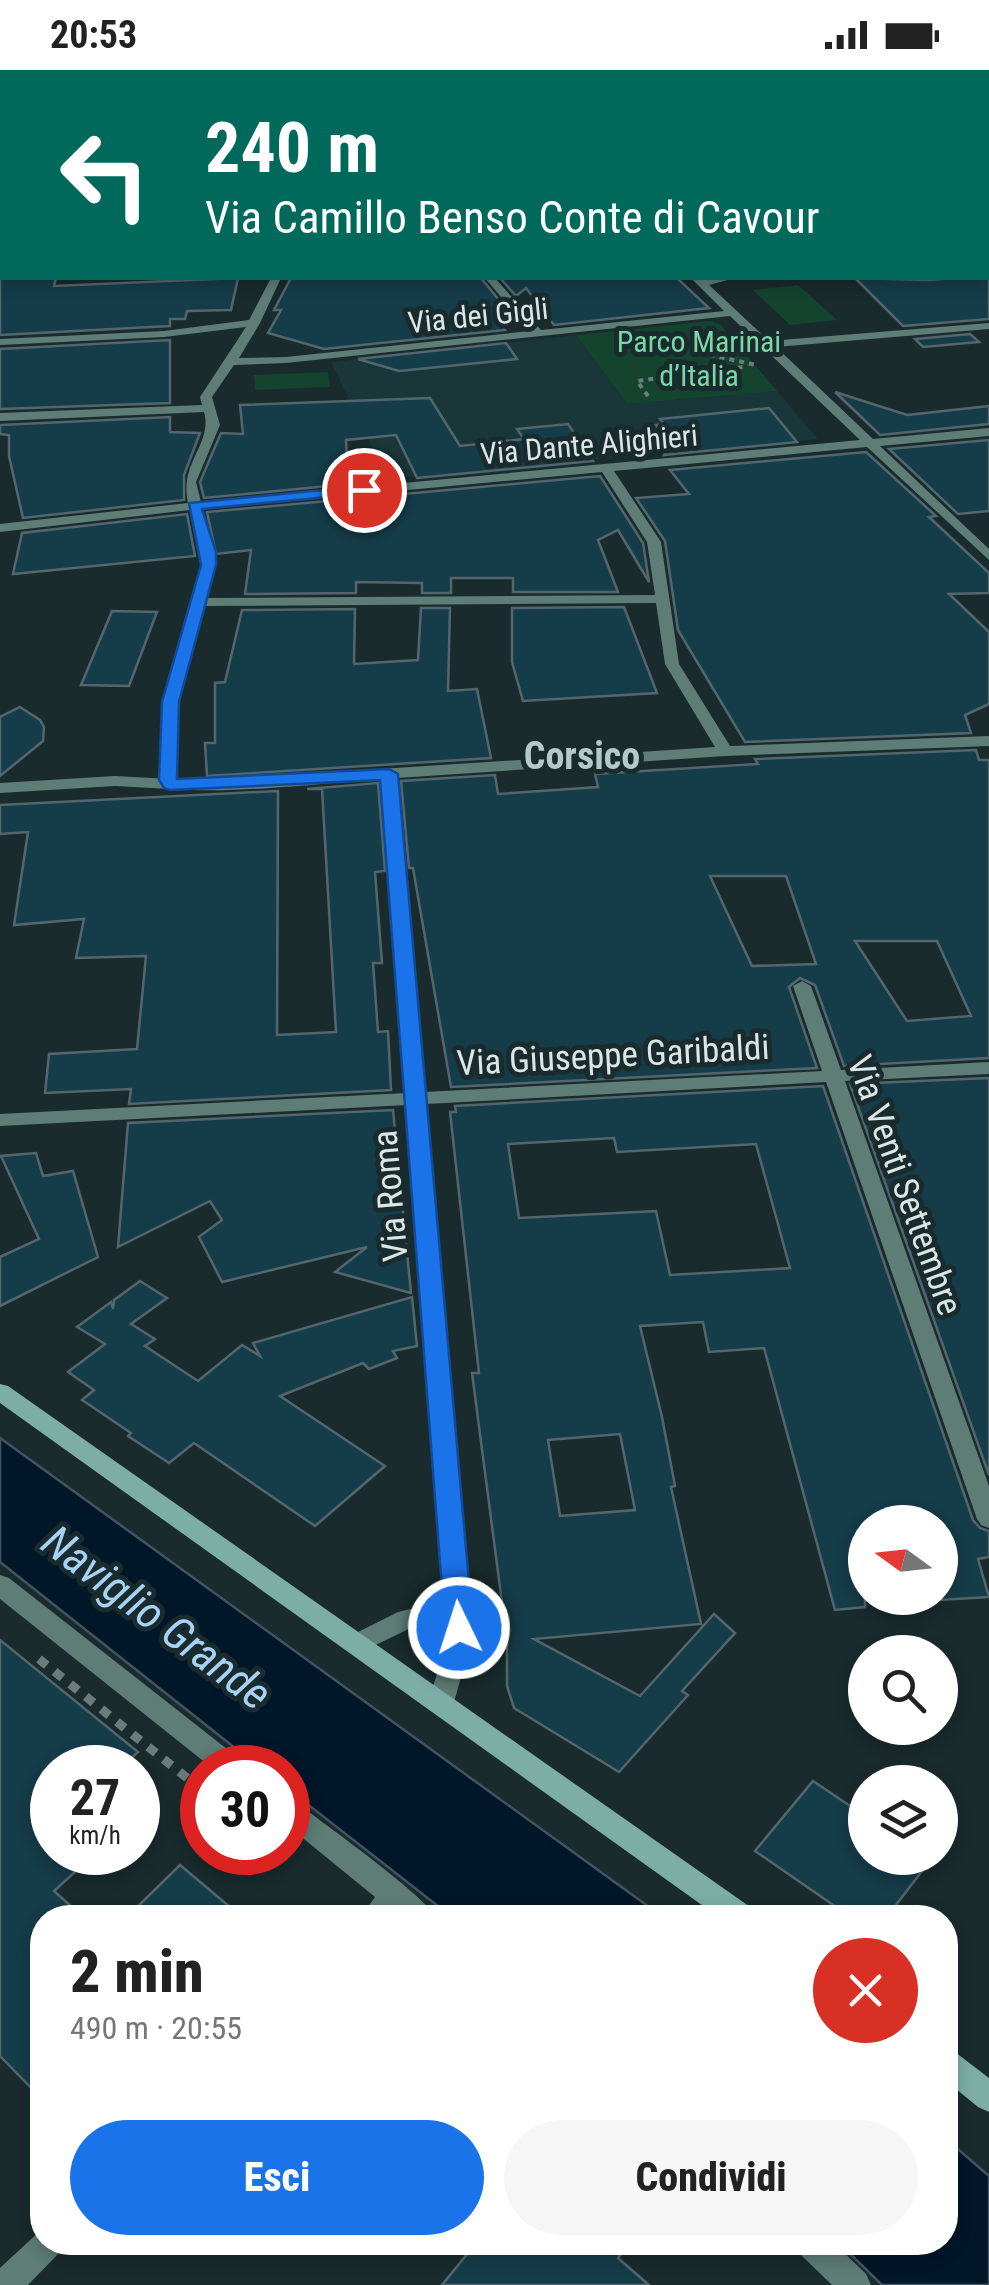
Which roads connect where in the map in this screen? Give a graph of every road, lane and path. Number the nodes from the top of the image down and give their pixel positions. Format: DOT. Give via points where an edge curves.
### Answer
graph roads {
  1 [pos="275,280"];
  2 [pos="492,280"];
  3 [pos="698,280"];
  4 [pos="732,313"];
  5 [pos="255,323"];
  6 [pos="989,326"];
  7 [pos="539,335"];
  8 [pos="0,342"];
  9 [pos="654,342"];
  10 [pos="765,345"];
  11 [pos="229,362"];
  12 [pos="782,362"];
  13 [pos="750,366"];
  14 [pos="648,396"];
  15 [pos="210,408"];
  16 [pos="0,417"];
  17 [pos="989,432"];
  18 [pos="866,443"];
  19 [pos="606,468"];
  20 [pos="194,506"];
  21 [pos="0,528"];
  22 [pos="989,556"];
  23 [pos="664,599"];
  24 [pos="199,602"];
  25 [pos="989,741"];
  26 [pos="725,751"];
  27 [pos="389,774"];
  28 [pos="170,784"];
  29 [pos="0,788"];
  30 [pos="802,986"];
  31 [pos="989,1068"];
  32 [pos="832,1076"];
  33 [pos="417,1098"];
  34 [pos="0,1120"];
  35 [pos="0,1392"];
  36 [pos="989,1519"];
  37 [pos="0,1584"];
  38 [pos="458,1612"];
  39 [pos="359,1644"];
  40 [pos="28,1650"];
  41 [pos="441,1702"];
  42 [pos="203,1745"];
  43 [pos="180,1772"];
  44 [pos="310,1828"];
  45 [pos="395,1896"];
  46 [pos="386,1905"];
  47 [pos="406,1905"];
  48 [pos="726,1905"];
  49 [pos="958,2072"];
  50 [pos="989,2097"];
  51 [pos="35,2255"];
  52 [pos="824,2255"];
  53 [pos="6,2285"];
  54 [pos="855,2285"];
  1 -- 5 [label="street"];
  2 -- 7 [label="street"];
  3 -- 4 [label="street"];
  4 -- 7 [label="street, Via dei Gigli"];
  4 -- 10 [label="street"];
  5 -- 8 [label="street"];
  5 -- 11 [label="street"];
  6 -- 10 [label="street"];
  7 -- 11 [label="street, Via dei Gigli"];
  9 -- 13 [label="path"];
  10 -- 12 [label="street"];
  11 -- 15 [label="street" via="210,387"];
  12 -- 13 [label="path"];
  12 -- 18 [label="street"];
  13 -- 14 [label="path" via="637,381"];
  15 -- 16 [label="street"];
  15 -- 20 [label="street" via="214,426 190,482"];
  17 -- 18 [label="street, Via Dante Alighieri"];
  18 -- 19 [label="street, Via Dante Alighieri"];
  18 -- 22 [label="street"];
  19 -- 20 [label="street, Via Dante Alighieri"];
  19 -- 23 [label="street" via="654,542"];
  20 -- 21 [label="street, Via Dante Alighieri"];
  20 -- 24 [label="street" via="208,552"];
  23 -- 24 [label="street"];
  23 -- 26 [label="street" via="672,664"];
  24 -- 28 [label="street" via="170,702"];
  25 -- 26 [label="street"];
  26 -- 27 [label="street"];
  27 -- 28 [label="street"];
  27 -- 33 [label="street, Via Roma"];
  28 -- 29 [label="street"];
  30 -- 32 [label="street, Via Venti Settembre"];
  31 -- 32 [label="street, Via Giuseppe Garibaldi"];
  32 -- 33 [label="street, Via Giuseppe Garibaldi"];
  32 -- 36 [label="street, Via Venti Settembre"];
  33 -- 34 [label="street, Via Giuseppe Garibaldi"];
  33 -- 38 [label="street, Via Roma"];
  35 -- 39 [label="main road"];
  37 -- 42 [label="street"];
  38 -- 39 [label="street" via="424,1613"];
  38 -- 41 [label="street, Via Roma" via="458,1646"];
  39 -- 41 [label="main road"];
  40 -- 43 [label="path"];
  41 -- 48 [label="main road"];
  44 -- 45 [label="street"];
  45 -- 46 [label="street"];
  45 -- 47 [label="street"];
  49 -- 50 [label="main road"];
  51 -- 53 [label="street"];
  52 -- 54 [label="street"];
}
